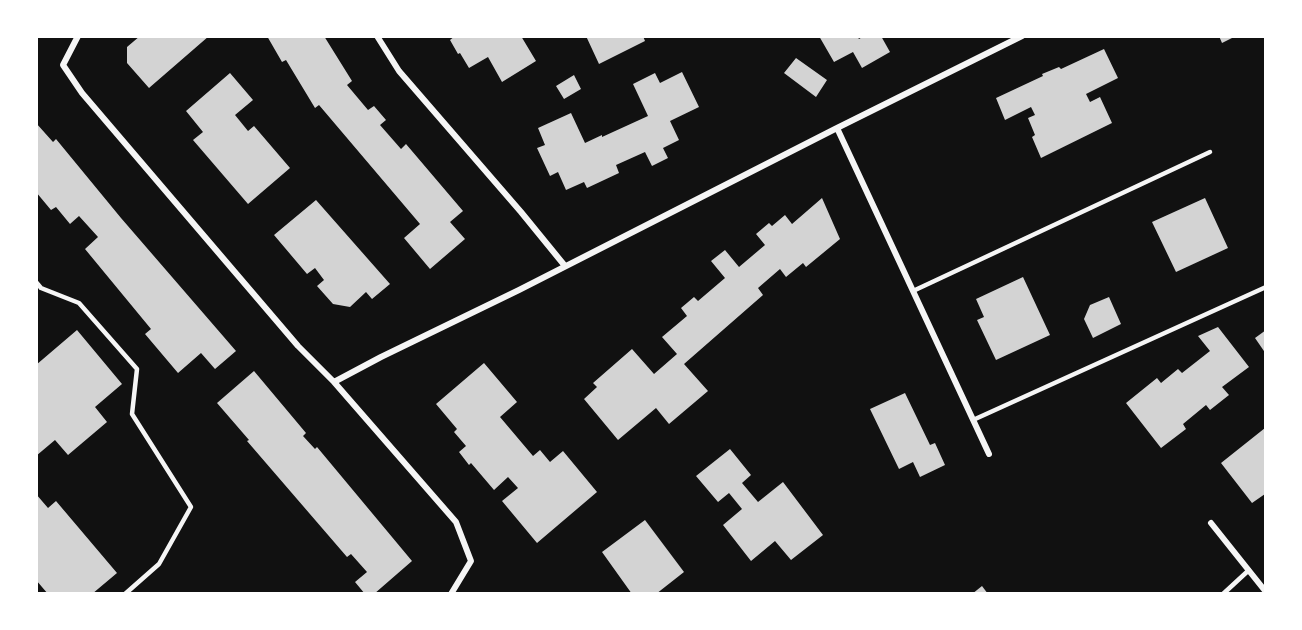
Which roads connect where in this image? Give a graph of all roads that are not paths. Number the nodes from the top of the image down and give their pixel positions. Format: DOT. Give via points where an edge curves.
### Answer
graph roads {
  1 [pos="78,36"];
  2 [pos="377,36"];
  3 [pos="1022,36"];
  4 [pos="837,128"];
  5 [pos="1210,152"];
  6 [pos="565,266"];
  7 [pos="36,282"];
  8 [pos="1266,287"];
  9 [pos="39,290"];
  10 [pos="913,291"];
  11 [pos="334,382"];
  12 [pos="973,420"];
  13 [pos="989,454"];
  14 [pos="1211,523"];
  15 [pos="1249,570"];
  16 [pos="1266,592"];
  17 [pos="125,594"];
  18 [pos="451,594"];
  19 [pos="1223,594"];
  1 -- 11 [label="street" via="63,65 82,93 298,346"];
  2 -- 6 [label="street" via="399,71"];
  3 -- 4 [label="street"];
  4 -- 6 [label="street"];
  4 -- 10 [label="street"];
  5 -- 10 [label="lane"];
  6 -- 11 [label="street"];
  7 -- 9 [label="lane"];
  8 -- 12 [label="lane"];
  9 -- 17 [label="lane" via="80,303 137,369 132,414 191,507 159,564"];
  10 -- 12 [label="street"];
  11 -- 18 [label="street" via="456,522 471,561"];
  12 -- 13 [label="street"];
  14 -- 15 [label="street"];
  15 -- 16 [label="street"];
  15 -- 19 [label="lane"];
}
